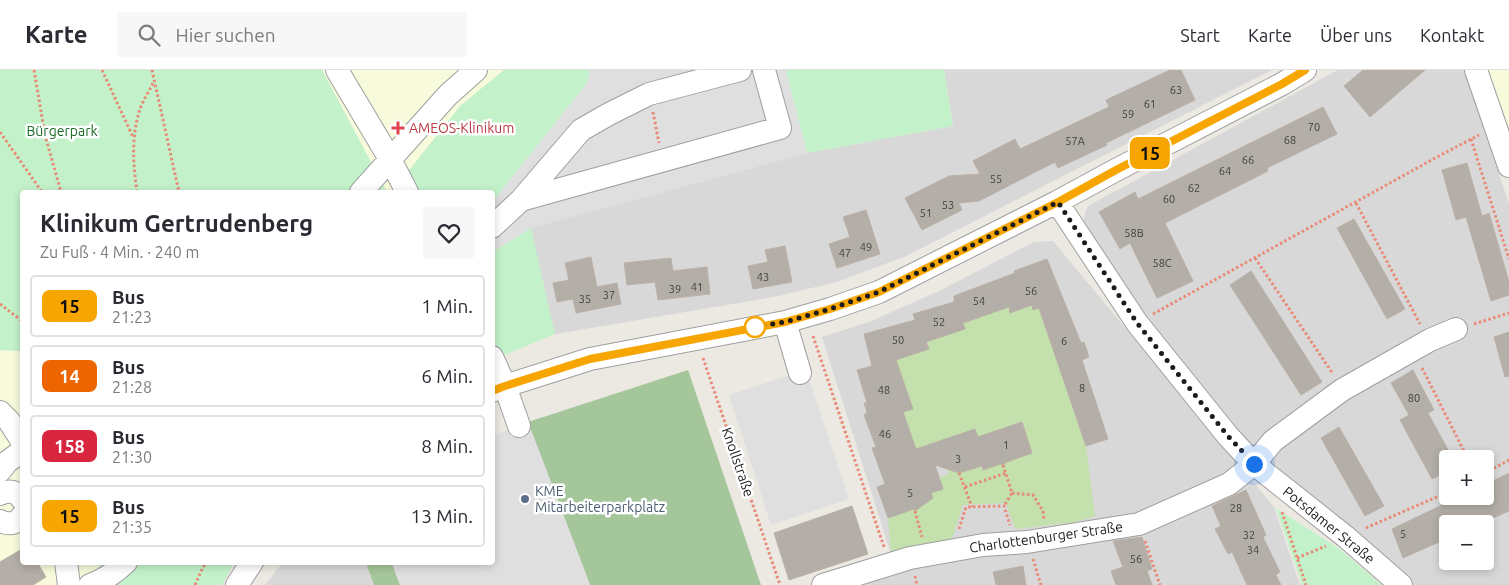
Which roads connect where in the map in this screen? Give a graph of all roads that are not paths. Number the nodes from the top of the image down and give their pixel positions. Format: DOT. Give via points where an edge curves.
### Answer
graph roads {
  1 [pos="338,70"];
  2 [pos="476,70"];
  3 [pos="740,70"];
  4 [pos="764,70"];
  5 [pos="1305,70"];
  6 [pos="1476,70"];
  7 [pos="1508,158"];
  8 [pos="390,159"];
  9 [pos="364,190"];
  10 [pos="406,190"];
  11 [pos="521,200"];
  12 [pos="1058,202"];
  13 [pos="495,224"];
  14 [pos="785,322"];
  15 [pos="1456,329"];
  16 [pos="495,370"];
  17 [pos="800,373"];
  18 [pos="499,388"];
  19 [pos="0,412"];
  20 [pos="519,426"];
  21 [pos="20,437"];
  22 [pos="20,452"];
  23 [pos="1254,464"];
  24 [pos="0,471"];
  25 [pos="0,494"];
  26 [pos="20,497"];
  27 [pos="20,518"];
  28 [pos="0,521"];
  29 [pos="66,565"];
  30 [pos="123,565"];
  31 [pos="250,565"];
  32 [pos="69,585"];
  33 [pos="90,585"];
  34 [pos="237,585"];
  35 [pos="823,585"];
  36 [pos="1401,585"];
  1 -- 8 [label="street"];
  2 -- 8 [label="street" via="448,95"];
  3 -- 11 [label="street" via="649,94 581,130"];
  4 -- 11 [label="street" via="780,128"];
  5 -- 12 [label="street"];
  6 -- 7 [label="street"];
  8 -- 9 [label="street"];
  8 -- 10 [label="street"];
  11 -- 13 [label="street"];
  12 -- 14 [label="street" via="879,292"];
  12 -- 23 [label="street, Potsdamer Straße" via="1137,323"];
  14 -- 17 [label="street"];
  14 -- 18 [label="street" via="590,359"];
  15 -- 23 [label="street, Charlottenburger Straße" via="1342,390 1273,441"];
  16 -- 18 [label="street"];
  18 -- 20 [label="street"];
  19 -- 21 [label="street"];
  22 -- 24 [label="street"];
  23 -- 35 [label="street, Charlottenburger Straße" via="1229,484 1139,524 1020,537 910,558"];
  23 -- 36 [label="street, Potsdamer Straße"];
  25 -- 26 [label="street" via="10,491"];
  27 -- 28 [label="street" via="15,523"];
  29 -- 32 [label="street"];
  30 -- 33 [label="street"];
  31 -- 34 [label="street"];
}
